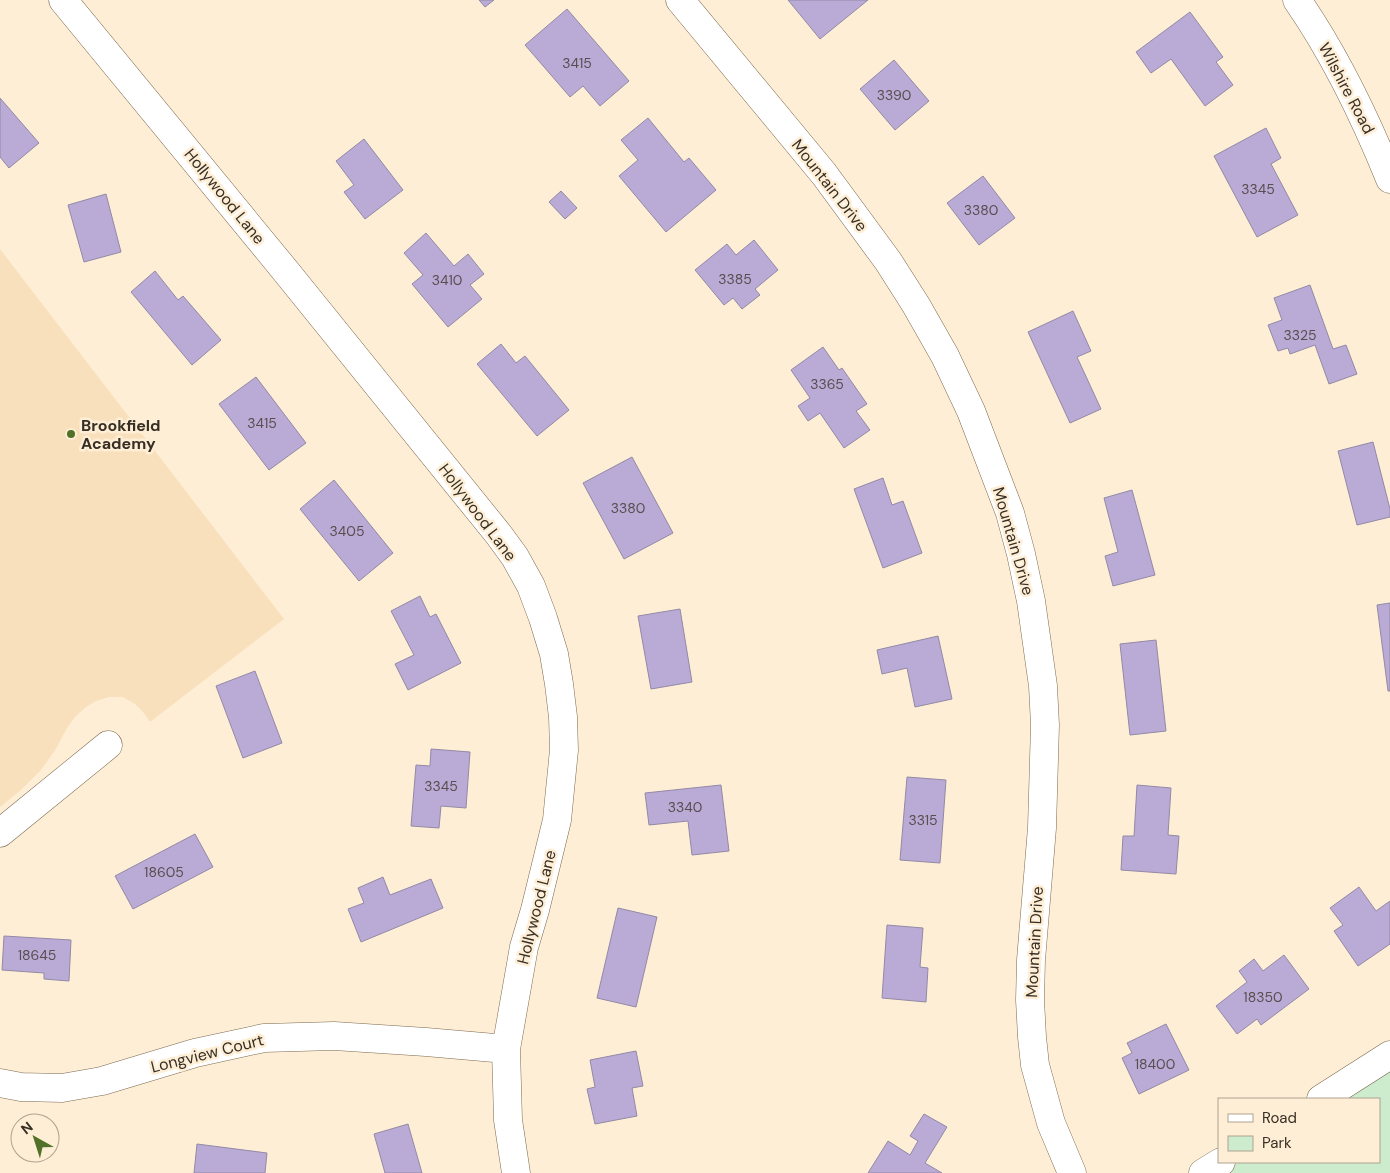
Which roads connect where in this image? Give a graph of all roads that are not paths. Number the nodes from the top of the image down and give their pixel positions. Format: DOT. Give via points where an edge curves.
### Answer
graph roads {
  1 [pos="63,0"];
  2 [pos="680,0"];
  3 [pos="1297,0"];
  4 [pos="1390,179"];
  5 [pos="108,745"];
  6 [pos="0,832"];
  7 [pos="506,1049"];
  8 [pos="1390,1055"];
  9 [pos="0,1083"];
  10 [pos="1323,1098"];
  11 [pos="1219,1163"];
  12 [pos="516,1173"];
  13 [pos="1072,1173"];
  14 [pos="1203,1173"];
  1 -- 7 [label="street, Hollywood Lane" via="499,535 531,586 560,684 564,750 557,820 524,947"];
  2 -- 13 [label="street, Mountain Drive" via="824,174 888,261 945,356 971,411 1010,513 1031,601 1045,716 1042,828 1031,960 1032,1037 1035,1066 1051,1123"];
  3 -- 4 [label="street, Wilshire Road" via="1354,98"];
  5 -- 6 [label="street"];
  7 -- 9 [label="street, Longview Court" via="334,1036 264,1038 62,1088"];
  7 -- 12 [label="street, Hollywood Lane" via="508,1120"];
  8 -- 10 [label="street"];
  11 -- 14 [label="street"];
}
